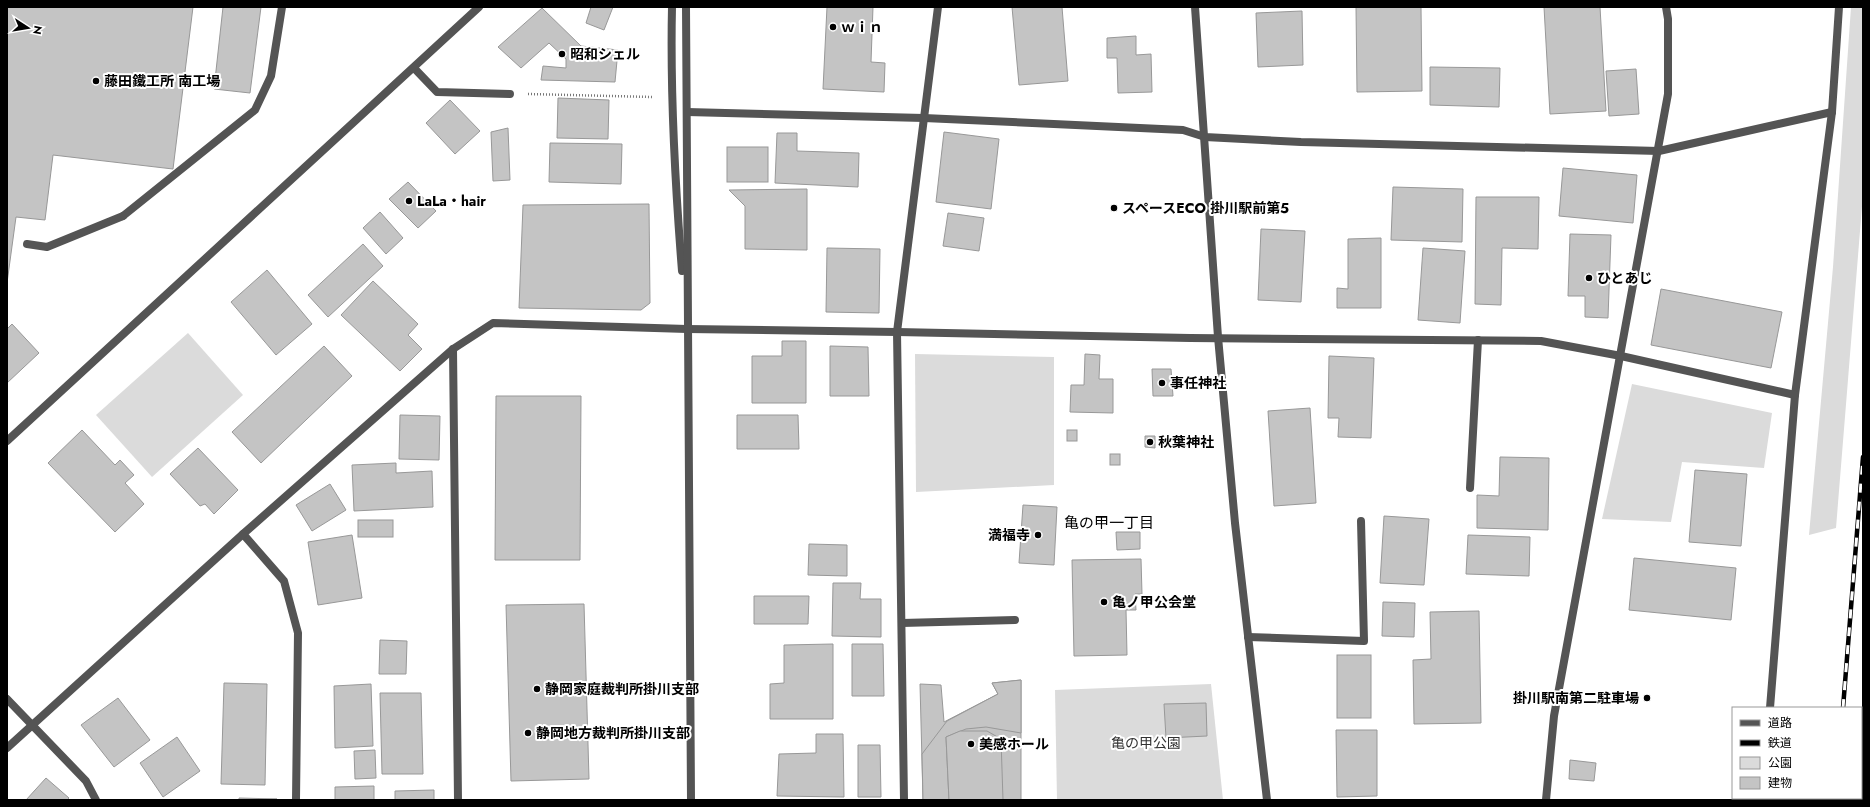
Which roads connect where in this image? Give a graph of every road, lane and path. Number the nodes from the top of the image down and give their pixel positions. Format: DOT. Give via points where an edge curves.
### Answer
graph roads {
  1 [pos="282,7"];
  2 [pos="479,7"];
  3 [pos="672,7"];
  4 [pos="686,7"];
  5 [pos="938,7"];
  6 [pos="1195,7"];
  7 [pos="1666,7"];
  8 [pos="1839,7"];
  9 [pos="414,68"];
  10 [pos="510,94"];
  11 [pos="652,97"];
  12 [pos="687,112"];
  13 [pos="1832,112"];
  14 [pos="924,118"];
  15 [pos="1205,137"];
  16 [pos="1659,151"];
  17 [pos="28,244"];
  18 [pos="687,329"];
  19 [pos="897,332"];
  20 [pos="1218,337"];
  21 [pos="1478,340"];
  22 [pos="453,349"];
  23 [pos="1621,356"];
  24 [pos="1795,396"];
  25 [pos="7,441"];
  26 [pos="1470,488"];
  27 [pos="1361,521"];
  28 [pos="243,534"];
  29 [pos="1015,620"];
  30 [pos="902,623"];
  31 [pos="1248,637"];
  32 [pos="7,699"];
  33 [pos="1770,707"];
  34 [pos="31,724"];
  35 [pos="7,748"];
  36 [pos="96,800"];
  37 [pos="296,800"];
  38 [pos="458,800"];
  39 [pos="691,800"];
  40 [pos="904,800"];
  41 [pos="1267,800"];
  42 [pos="1546,800"];
  1 -- 17 [label="street" via="271,76 255,110 123,216 47,247"];
  2 -- 9 [label="street"];
  3 -- 18 [label="street" via="671,74 675,185"];
  4 -- 12 [label="street"];
  5 -- 14 [label="street"];
  6 -- 15 [label="street"];
  7 -- 16 [label="street" via="1668,94"];
  8 -- 13 [label="street"];
  9 -- 10 [label="street" via="437,92"];
  9 -- 25 [label="street"];
  10 -- 11 [label="path"];
  12 -- 14 [label="street"];
  12 -- 18 [label="street"];
  13 -- 16 [label="street"];
  13 -- 24 [label="street"];
  14 -- 15 [label="street" via="1183,130"];
  14 -- 19 [label="street"];
  15 -- 16 [label="street" via="1301,142"];
  15 -- 20 [label="street"];
  16 -- 23 [label="street"];
  18 -- 19 [label="street"];
  18 -- 22 [label="street" via="493,323"];
  18 -- 39 [label="street"];
  19 -- 20 [label="street"];
  19 -- 30 [label="street"];
  20 -- 21 [label="street"];
  20 -- 31 [label="street"];
  21 -- 23 [label="street" via="1541,341"];
  21 -- 26 [label="street"];
  22 -- 28 [label="street"];
  22 -- 38 [label="street"];
  23 -- 24 [label="street"];
  23 -- 42 [label="street" via="1554,716"];
  24 -- 33 [label="street"];
  27 -- 31 [label="street" via="1364,641"];
  28 -- 34 [label="street"];
  28 -- 37 [label="street" via="284,581 298,633"];
  29 -- 30 [label="street"];
  30 -- 40 [label="street"];
  31 -- 41 [label="street"];
  32 -- 34 [label="street"];
  34 -- 35 [label="street"];
  34 -- 36 [label="street" via="86,781"];
}
